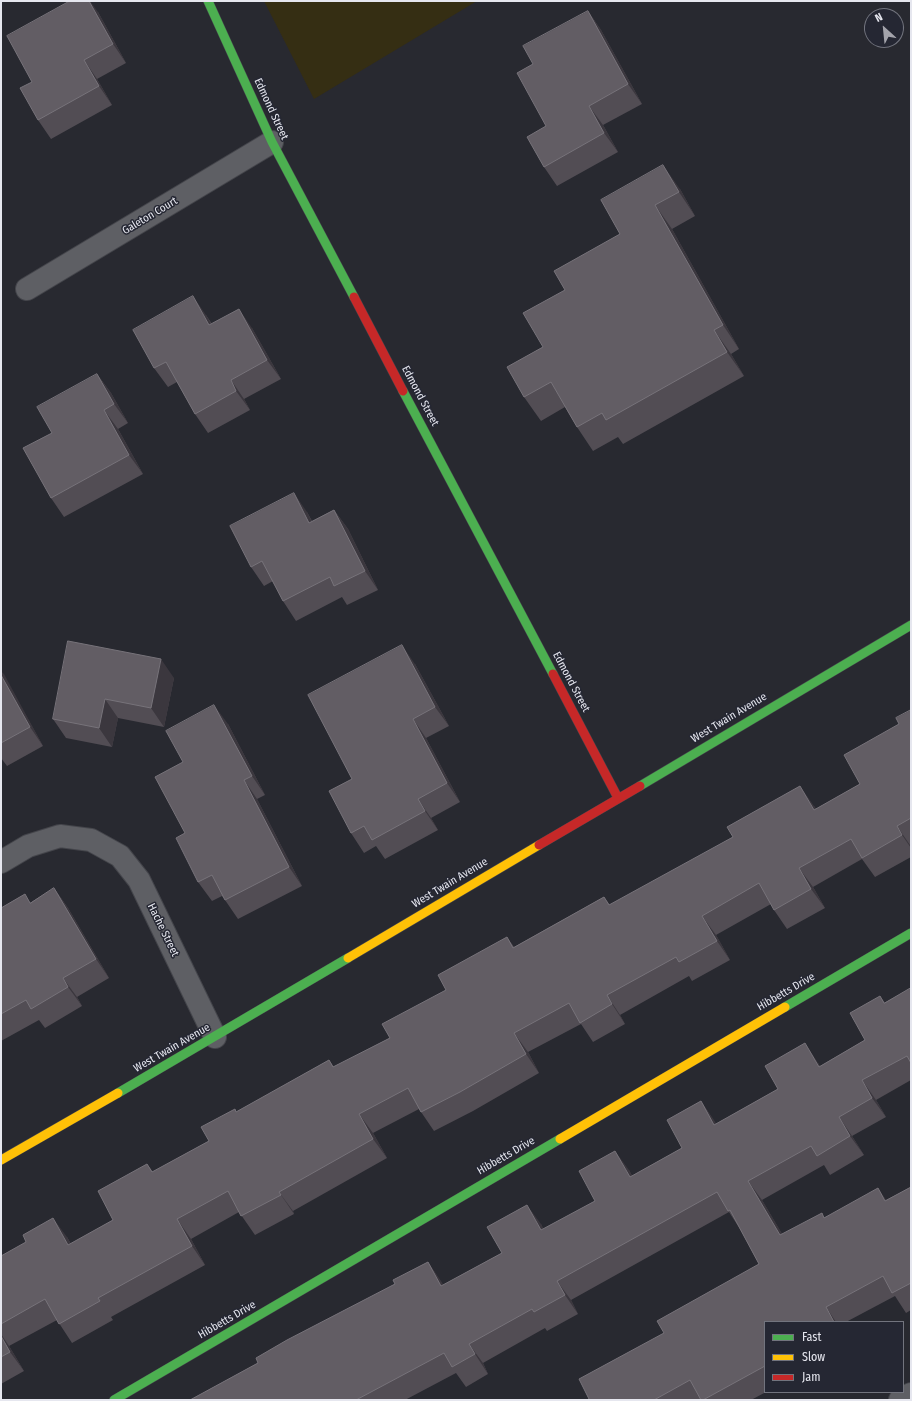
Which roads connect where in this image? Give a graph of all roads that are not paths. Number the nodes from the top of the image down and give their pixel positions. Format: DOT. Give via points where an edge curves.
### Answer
graph roads {
  1 [pos="208,1"];
  2 [pos="272,142"];
  3 [pos="27,289"];
  4 [pos="911,625"];
  5 [pos="618,798"];
  6 [pos="1,862"];
  7 [pos="911,933"];
  8 [pos="215,1036"];
  9 [pos="1,1160"];
  10 [pos="911,1394"];
  11 [pos="114,1400"];
  12 [pos="900,1400"];
  1 -- 2 [label="street, Edmond Street"];
  2 -- 3 [label="street, Galeton Court"];
  2 -- 5 [label="street, Edmond Street"];
  4 -- 5 [label="street, West Twain Avenue"];
  5 -- 8 [label="street, West Twain Avenue"];
  6 -- 8 [label="street, Hache Street" via="28,846 60,836 91,840 120,856 138,880"];
  7 -- 11 [label="street, Hibbetts Drive"];
  8 -- 9 [label="street, West Twain Avenue"];
  10 -- 12 [label="street"];
}
